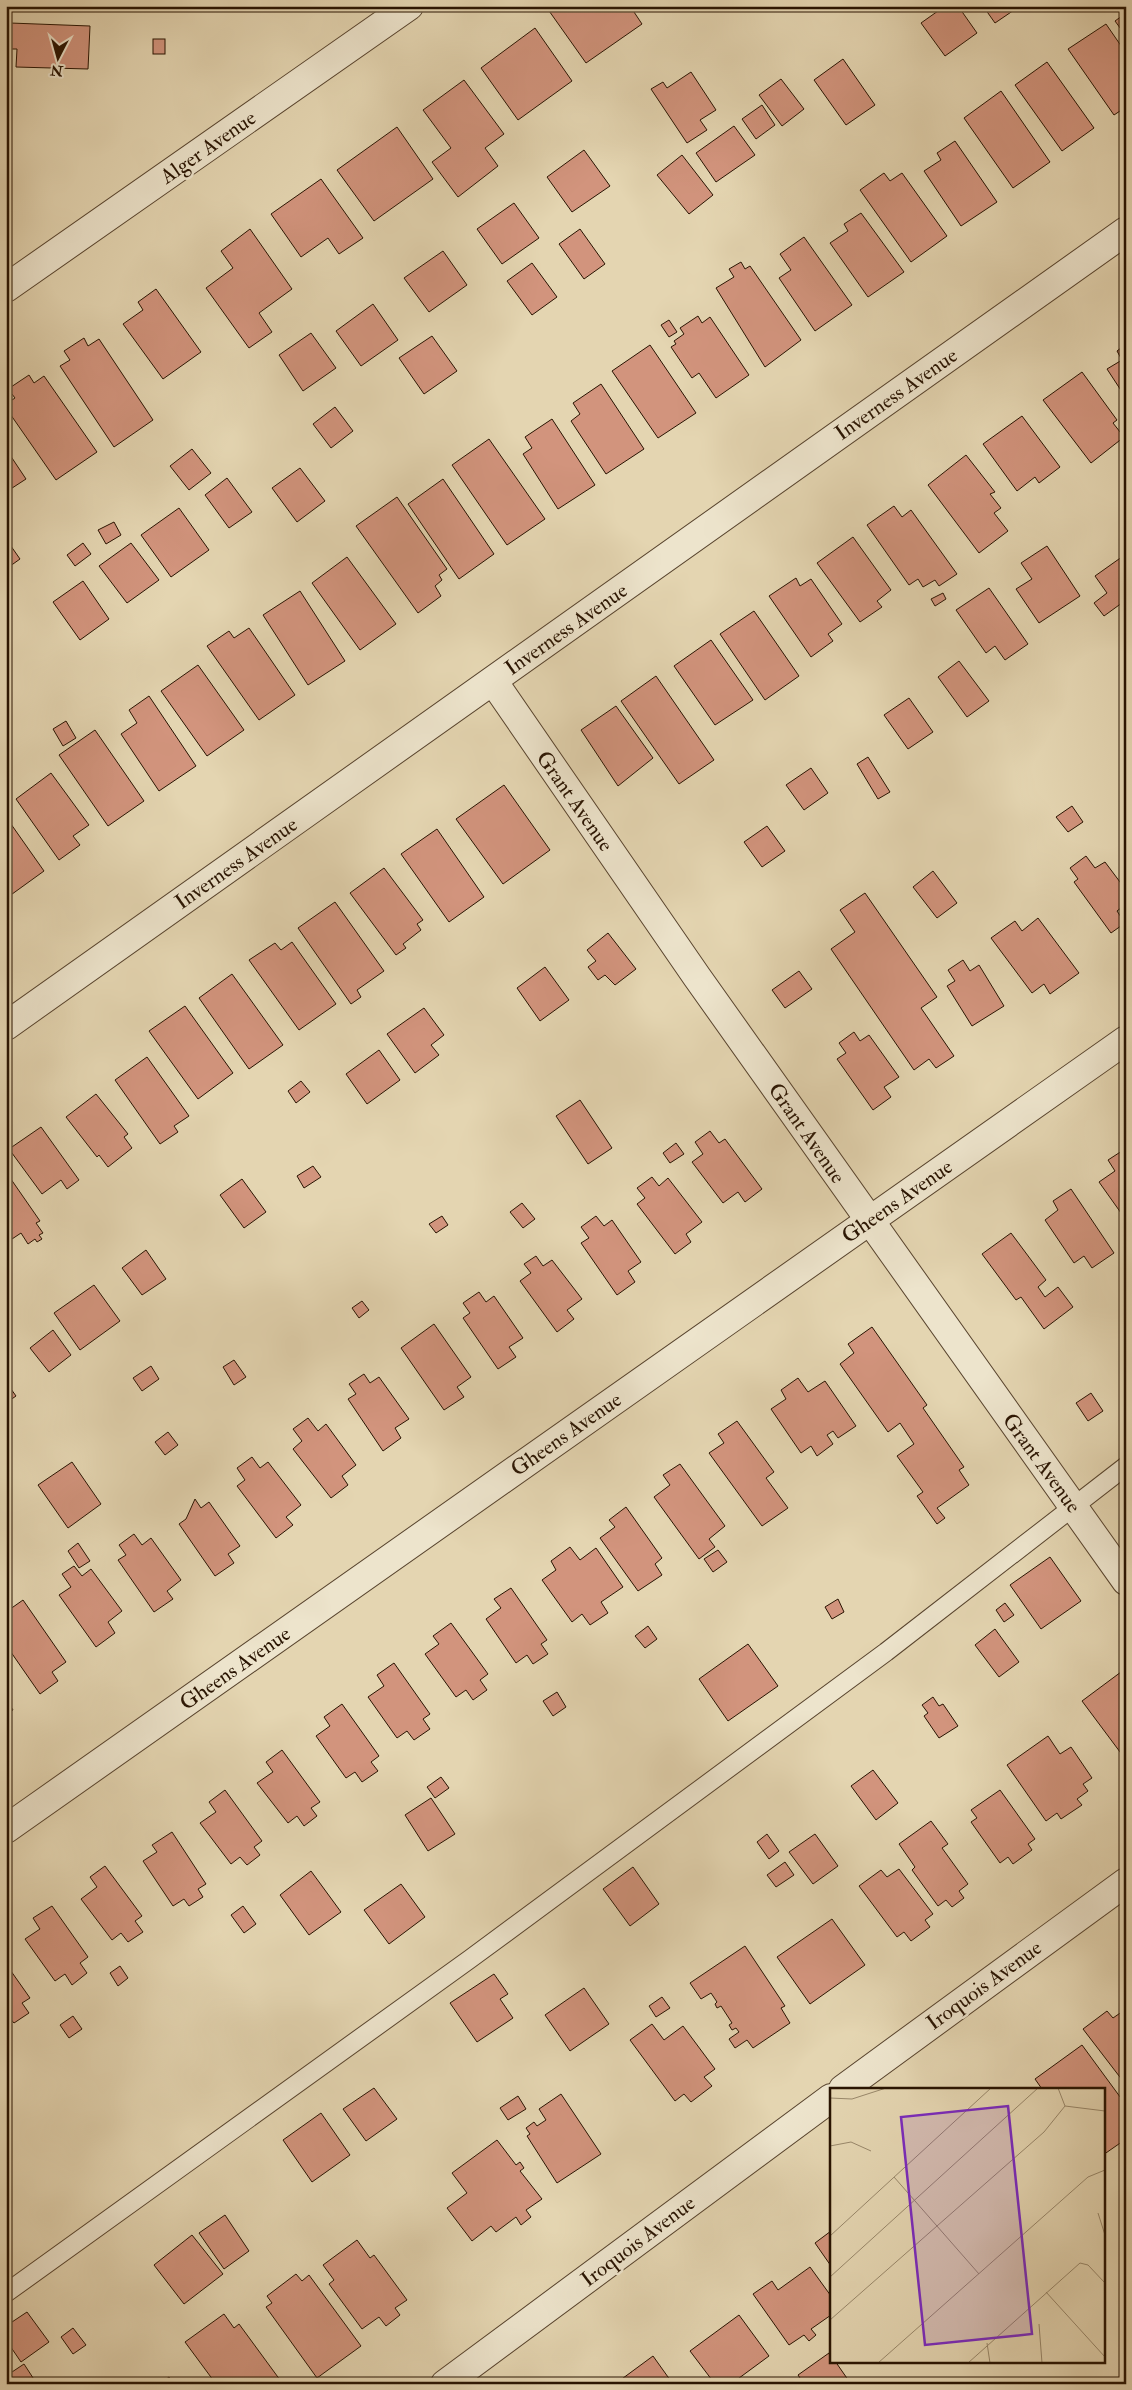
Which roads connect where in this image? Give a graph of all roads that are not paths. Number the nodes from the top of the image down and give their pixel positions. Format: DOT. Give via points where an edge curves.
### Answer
graph roads {
  1 [pos="409,6"];
  2 [pos="1126,232"];
  3 [pos="6,288"];
  4 [pos="493,681"];
  5 [pos="6,1026"];
  6 [pos="1126,1040"];
  7 [pos="869,1220"];
  8 [pos="1126,1466"];
  9 [pos="1073,1507"];
  10 [pos="1126,1580"];
  11 [pos="6,1829"];
  12 [pos="1126,1882"];
  13 [pos="844,2088"];
  14 [pos="830,2099"];
  15 [pos="6,2293"];
  16 [pos="445,2384"];
  1 -- 3 [label="street, Alger Avenue"];
  2 -- 4 [label="street, Inverness Avenue"];
  4 -- 5 [label="street, Inverness Avenue"];
  4 -- 7 [label="street, Grant Avenue"];
  6 -- 7 [label="street, Gheens Avenue"];
  7 -- 9 [label="street, Grant Avenue"];
  7 -- 11 [label="street, Gheens Avenue"];
  8 -- 9 [label="lane"];
  9 -- 10 [label="street, Grant Avenue"];
  9 -- 15 [label="lane" via="886,1652"];
  12 -- 13 [label="street, Iroquois Avenue"];
  14 -- 16 [label="street, Iroquois Avenue"];
}
